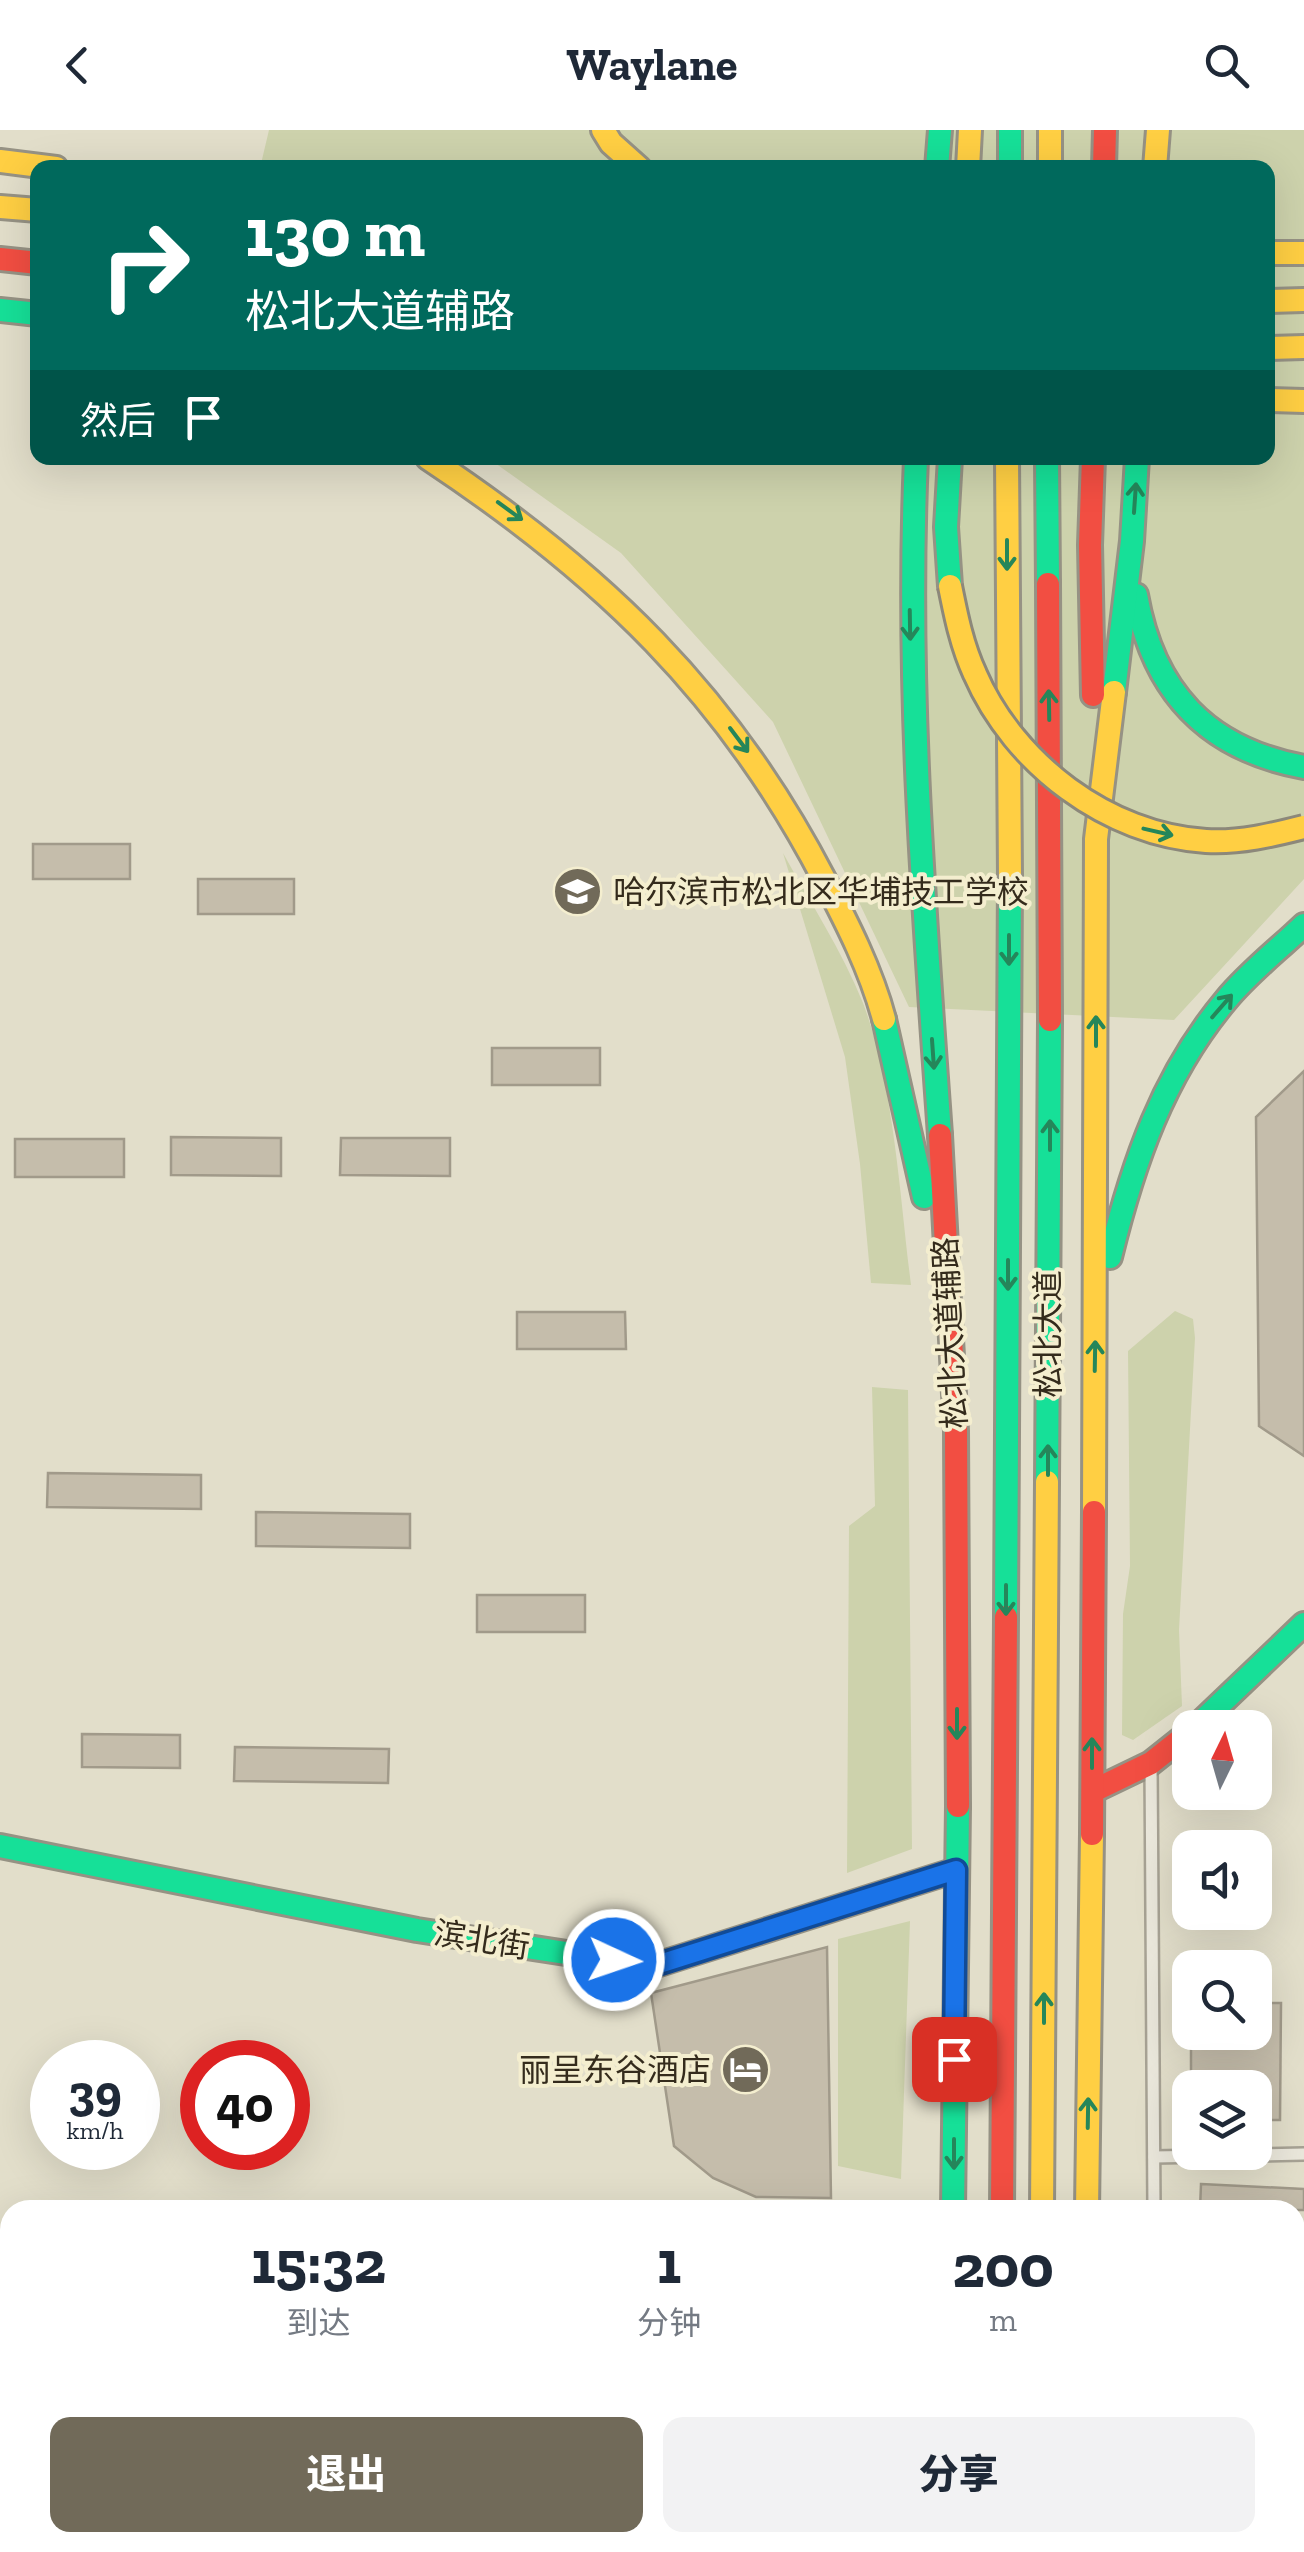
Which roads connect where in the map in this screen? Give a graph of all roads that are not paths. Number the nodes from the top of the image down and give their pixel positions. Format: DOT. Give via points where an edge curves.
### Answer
graph roads {
  1 [pos="603,130"];
  2 [pos="940,130"];
  3 [pos="970,130"];
  4 [pos="1010,130"];
  5 [pos="1050,130"];
  6 [pos="1105,130"];
  7 [pos="1158,130"];
  8 [pos="630,160"];
  9 [pos="938,160"];
  10 [pos="968,160"];
  11 [pos="1010,160"];
  12 [pos="1050,160"];
  13 [pos="1104,160"];
  14 [pos="1156,160"];
  15 [pos="0,161"];
  16 [pos="30,165"];
  17 [pos="0,207"];
  18 [pos="30,209"];
  19 [pos="1275,253"];
  20 [pos="1304,253"];
  21 [pos="0,259"];
  22 [pos="30,262"];
  23 [pos="1304,300"];
  24 [pos="1275,301"];
  25 [pos="0,310"];
  26 [pos="30,313"];
  27 [pos="0,327"];
  28 [pos="30,331"];
  29 [pos="1304,347"];
  30 [pos="1275,348"];
  31 [pos="1275,397"];
  32 [pos="1304,398"];
  33 [pos="438,465"];
  34 [pos="916,465"];
  35 [pos="950,465"];
  36 [pos="1007,465"];
  37 [pos="1047,465"];
  38 [pos="1093,465"];
  39 [pos="1137,465"];
  40 [pos="1132,541"];
  41 [pos="1304,767"];
  42 [pos="1304,826"];
  43 [pos="1096,839"];
  44 [pos="1304,925"];
  45 [pos="952,1318"];
  46 [pos="1095,1319"];
  47 [pos="958,1557"];
  48 [pos="1091,1559"];
  49 [pos="1304,1624"];
  50 [pos="1213,1710"];
  51 [pos="1172,1746"];
  52 [pos="1151,1763"];
  53 [pos="1046,1768"];
  54 [pos="1092,1791"];
  55 [pos="1005,1802"];
  56 [pos="0,1846"];
  57 [pos="956,1870"];
  58 [pos="1304,2154"];
  59 [pos="1154,2157"];
  60 [pos="953,2200"];
  61 [pos="1002,2200"];
  62 [pos="1042,2200"];
  63 [pos="1087,2200"];
  64 [pos="1154,2200"];
  65 [pos="974,2552"];
  66 [pos="1029,2552"];
  1 -- 8 [label="main road"];
  2 -- 9 [label="main road"];
  3 -- 10 [label="main road"];
  4 -- 11 [label="main road"];
  5 -- 12 [label="main road"];
  6 -- 13 [label="main road"];
  7 -- 14 [label="main road"];
  15 -- 16 [label="main road"];
  17 -- 18 [label="main road"];
  19 -- 20 [label="main road"];
  21 -- 22 [label="main road"];
  23 -- 24 [label="main road"];
  25 -- 26 [label="main road"];
  27 -- 28 [label="main road"];
  29 -- 30 [label="main road"];
  31 -- 32 [label="main road"];
  33 -- 45 [label="main road, one-way" via="530,526 624,609 722,718 800,828 878,1000"];
  34 -- 45 [label="main road, 松北大道辅路, one-way" via="912,708"];
  35 -- 42 [label="main road, one-way, bridge" via="950,586 968,659 1018,744 1085,803 1134,826 1188,838 1247,839"];
  36 -- 55 [label="main road, 松北大道, one-way"];
  53 -- 37 [label="main road, 松北大道, one-way"];
  38 -- 43 [label="main road"];
  40 -- 39 [label="main road, one-way"];
  40 -- 41 [label="main road" via="1141,628 1170,690 1202,724 1239,749"];
  40 -- 43 [label="main road"];
  46 -- 43 [label="main road, one-way"];
  46 -- 44 [label="main road, one-way" via="1137,1158 1175,1068 1229,997"];
  45 -- 47 [label="main road, 松北大道辅路"];
  48 -- 46 [label="main road, one-way"];
  47 -- 55 [label="main road"];
  47 -- 57 [label="main road, 松北大道辅路, one-way"];
  48 -- 53 [label="main road"];
  54 -- 48 [label="main road, one-way"];
  49 -- 50 [label="main road"];
  51 -- 52 [label="main road"];
  52 -- 54 [label="main road"];
  52 -- 59 [label="lane"];
  62 -- 53 [label="main road, 松北大道, one-way"];
  63 -- 54 [label="main road, one-way"];
  55 -- 61 [label="main road, 松北大道"];
  56 -- 57 [label="main road, 滨北街" via="417,1930 653,1966"];
  57 -- 60 [label="main road, 松北大道辅路, one-way"];
  58 -- 59 [label="lane"];
  59 -- 64 [label="lane"];
  65 -- 66 [label="main road"];
}
